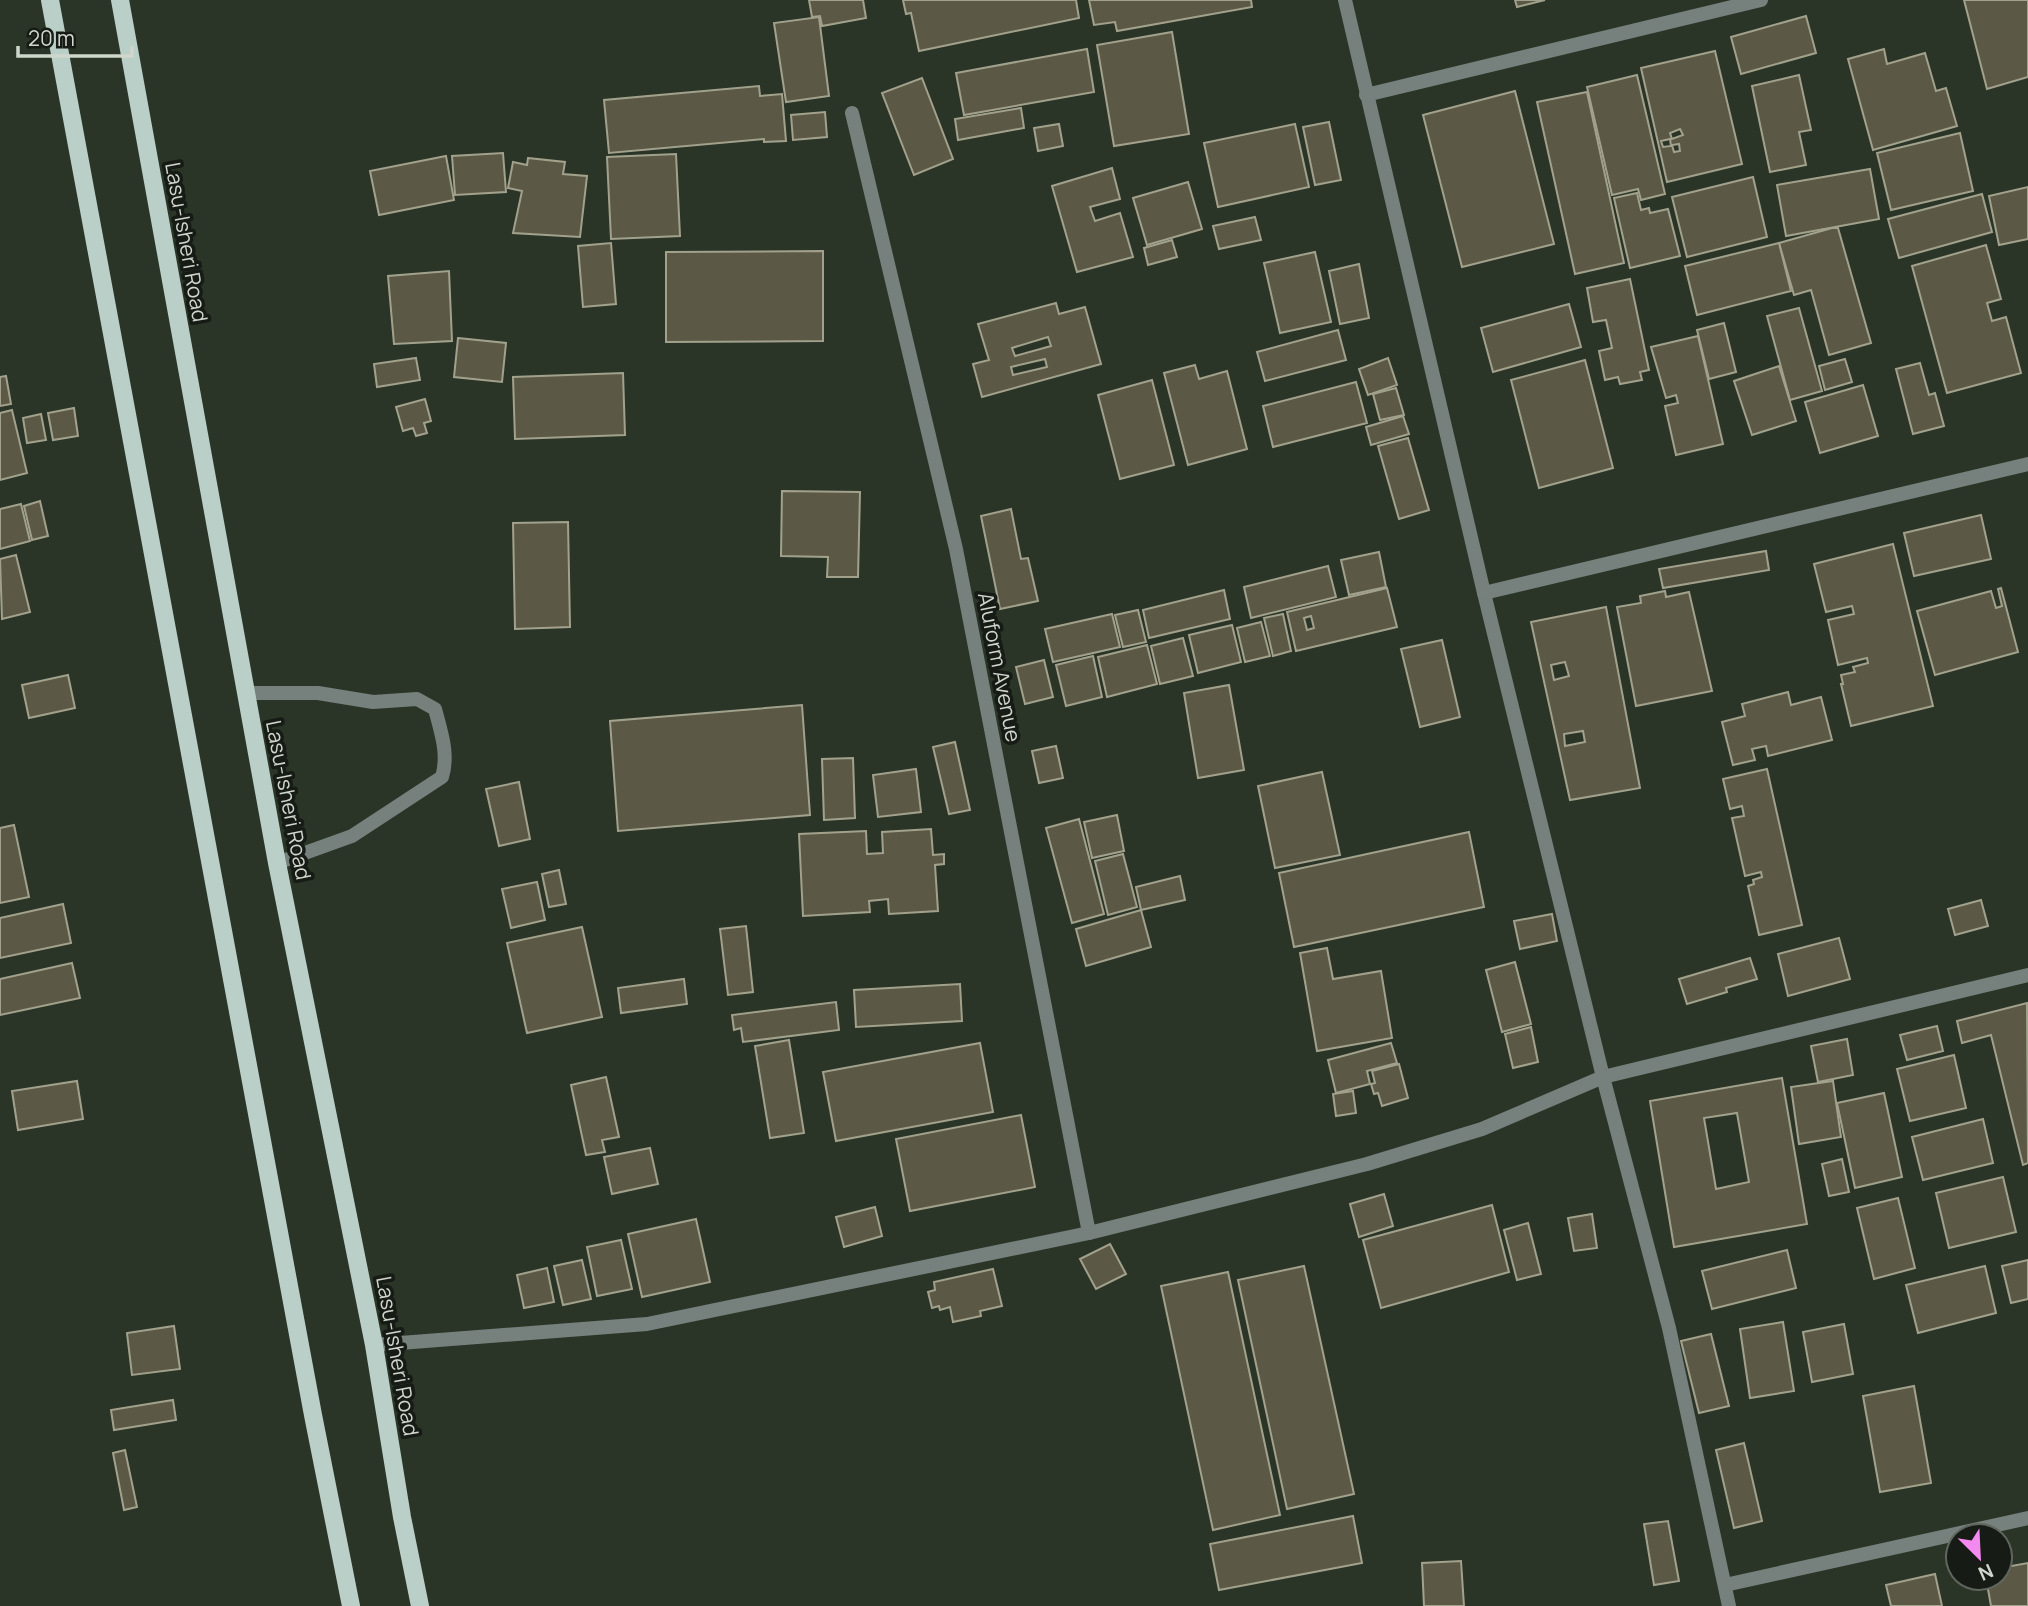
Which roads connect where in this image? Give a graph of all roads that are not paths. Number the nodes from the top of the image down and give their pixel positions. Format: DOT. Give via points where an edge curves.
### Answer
graph roads {
  1 [pos="50,0"];
  2 [pos="120,0"];
  3 [pos="1345,0"];
  4 [pos="1761,0"];
  5 [pos="1366,95"];
  6 [pos="852,113"];
  7 [pos="2028,464"];
  8 [pos="1484,593"];
  9 [pos="246,693"];
  10 [pos="277,863"];
  11 [pos="2028,975"];
  12 [pos="1603,1077"];
  13 [pos="1089,1233"];
  14 [pos="374,1345"];
  15 [pos="2028,1518"];
  16 [pos="1725,1585"];
  17 [pos="351,1606"];
  18 [pos="420,1606"];
  19 [pos="1729,1606"];
  1 -- 17 [label="main road"];
  2 -- 9 [label="main road, Lasu-Isheri Road"];
  3 -- 5 [label="street"];
  4 -- 5 [label="street"];
  5 -- 8 [label="street"];
  6 -- 13 [label="street, Aluform Avenue" via="956,549"];
  7 -- 8 [label="street"];
  8 -- 12 [label="street"];
  9 -- 10 [label="main road, Lasu-Isheri Road"];
  9 -- 10 [label="street" via="318,693 373,702 417,699 435,709 442,735 446,763 442,777 352,836"];
  10 -- 14 [label="main road, Lasu-Isheri Road"];
  11 -- 12 [label="street"];
  12 -- 13 [label="street" via="1469,1133 1367,1164"];
  12 -- 16 [label="street" via="1669,1328"];
  13 -- 14 [label="street" via="647,1324"];
  14 -- 18 [label="main road, Lasu-Isheri Road"];
  15 -- 16 [label="street"];
  16 -- 19 [label="street"];
}
